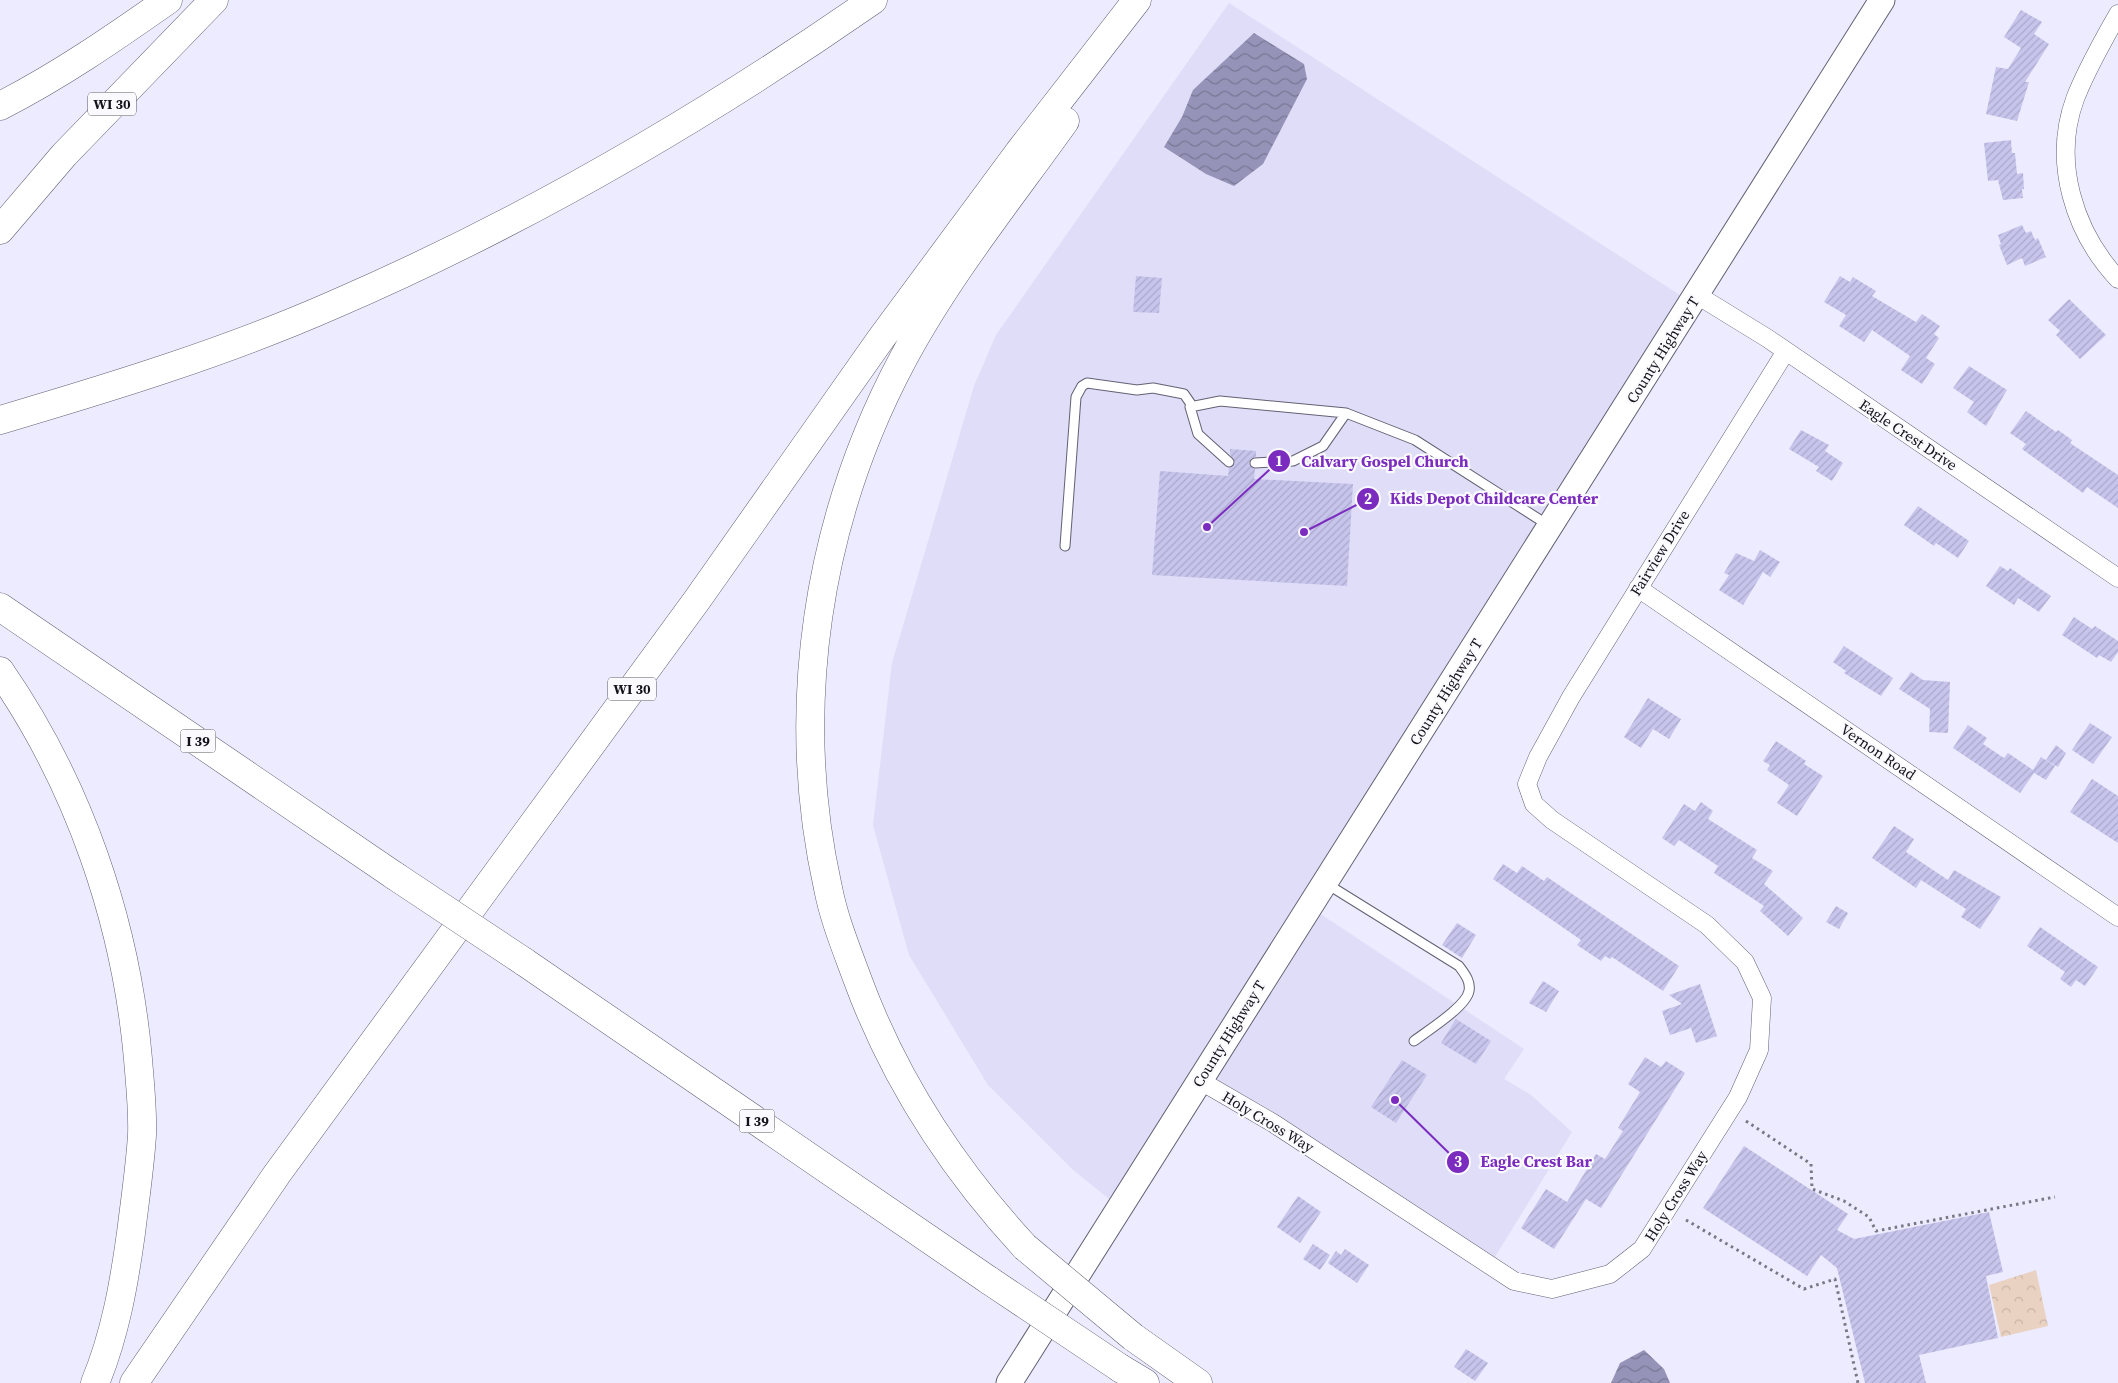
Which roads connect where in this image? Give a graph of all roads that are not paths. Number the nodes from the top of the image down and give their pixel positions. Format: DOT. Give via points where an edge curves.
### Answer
graph roads {
  1 [pos="168,0"];
  2 [pos="214,0"];
  3 [pos="873,0"];
  4 [pos="1137,0"];
  5 [pos="1152,0"];
  6 [pos="1882,0"];
  7 [pos="2118,14"];
  8 [pos="0,106"];
  9 [pos="8,220"];
  10 [pos="0,236"];
  11 [pos="2118,279"];
  12 [pos="1697,295"];
  13 [pos="1786,351"];
  14 [pos="1193,407"];
  15 [pos="1346,413"];
  16 [pos="8,418"];
  17 [pos="1229,462"];
  18 [pos="1255,463"];
  19 [pos="1551,526"];
  20 [pos="1065,546"];
  21 [pos="2118,578"];
  22 [pos="1638,588"];
  23 [pos="0,607"];
  24 [pos="0,671"];
  25 [pos="1538,756"];
  26 [pos="1325,882"];
  27 [pos="2118,917"];
  28 [pos="1414,1041"];
  29 [pos="1199,1080"];
  30 [pos="94,1383"];
  31 [pos="134,1383"];
  32 [pos="1009,1383"];
  33 [pos="1145,1383"];
  34 [pos="1198,1383"];
  1 -- 8 [label="highway" via="113,39"];
  2 -- 9 [label="highway, WI 30" via="64,155"];
  3 -- 16 [label="highway" via="702,112 559,196 480,237 332,306 233,345"];
  4 -- 31 [label="highway, WI 30" via="880,340 697,600 277,1174"];
  5 -- 34 [label="highway, bridge" via="953,279 904,358 856,462 839,515 818,613 810,729 813,792 828,889 840,932 874,1022 927,1122 961,1172 1025,1247 1133,1337"];
  6 -- 12 [label="main road, County Highway T"];
  7 -- 11 [label="street" via="2075,100 2066,146 2066,178 2078,216 2105,266"];
  9 -- 10 [label="highway"];
  12 -- 13 [label="street, Eagle Crest Drive"];
  12 -- 19 [label="main road, County Highway T"];
  13 -- 21 [label="street, Eagle Crest Drive"];
  13 -- 22 [label="street, Fairview Drive"];
  14 -- 15 [label="lane" via="1220,400"];
  14 -- 17 [label="lane" via="1190,408 1198,434"];
  14 -- 20 [label="lane" via="1184,394 1153,388 1137,390 1087,383 1082,386 1076,397"];
  15 -- 18 [label="lane" via="1323,446 1293,461"];
  15 -- 19 [label="lane" via="1415,440"];
  19 -- 26 [label="main road, County Highway T"];
  22 -- 25 [label="street, Fairview Drive"];
  22 -- 27 [label="street, Vernon Road"];
  23 -- 33 [label="highway, I 39, bridge" via="990,1281"];
  24 -- 30 [label="highway" via="21,701 81,819 126,969 135,1024 142,1133 135,1204 115,1322"];
  25 -- 29 [label="street, Holy Cross Way" via="1527,784 1534,804 1552,820 1707,925 1745,962 1762,998 1759,1050 1738,1097 1642,1249 1610,1274 1552,1290 1514,1281 1281,1128"];
  26 -- 28 [label="lane" via="1459,966 1468,978 1469,991 1463,1002"];
  26 -- 29 [label="main road, County Highway T"];
  29 -- 32 [label="main road, County Highway T"];
}
